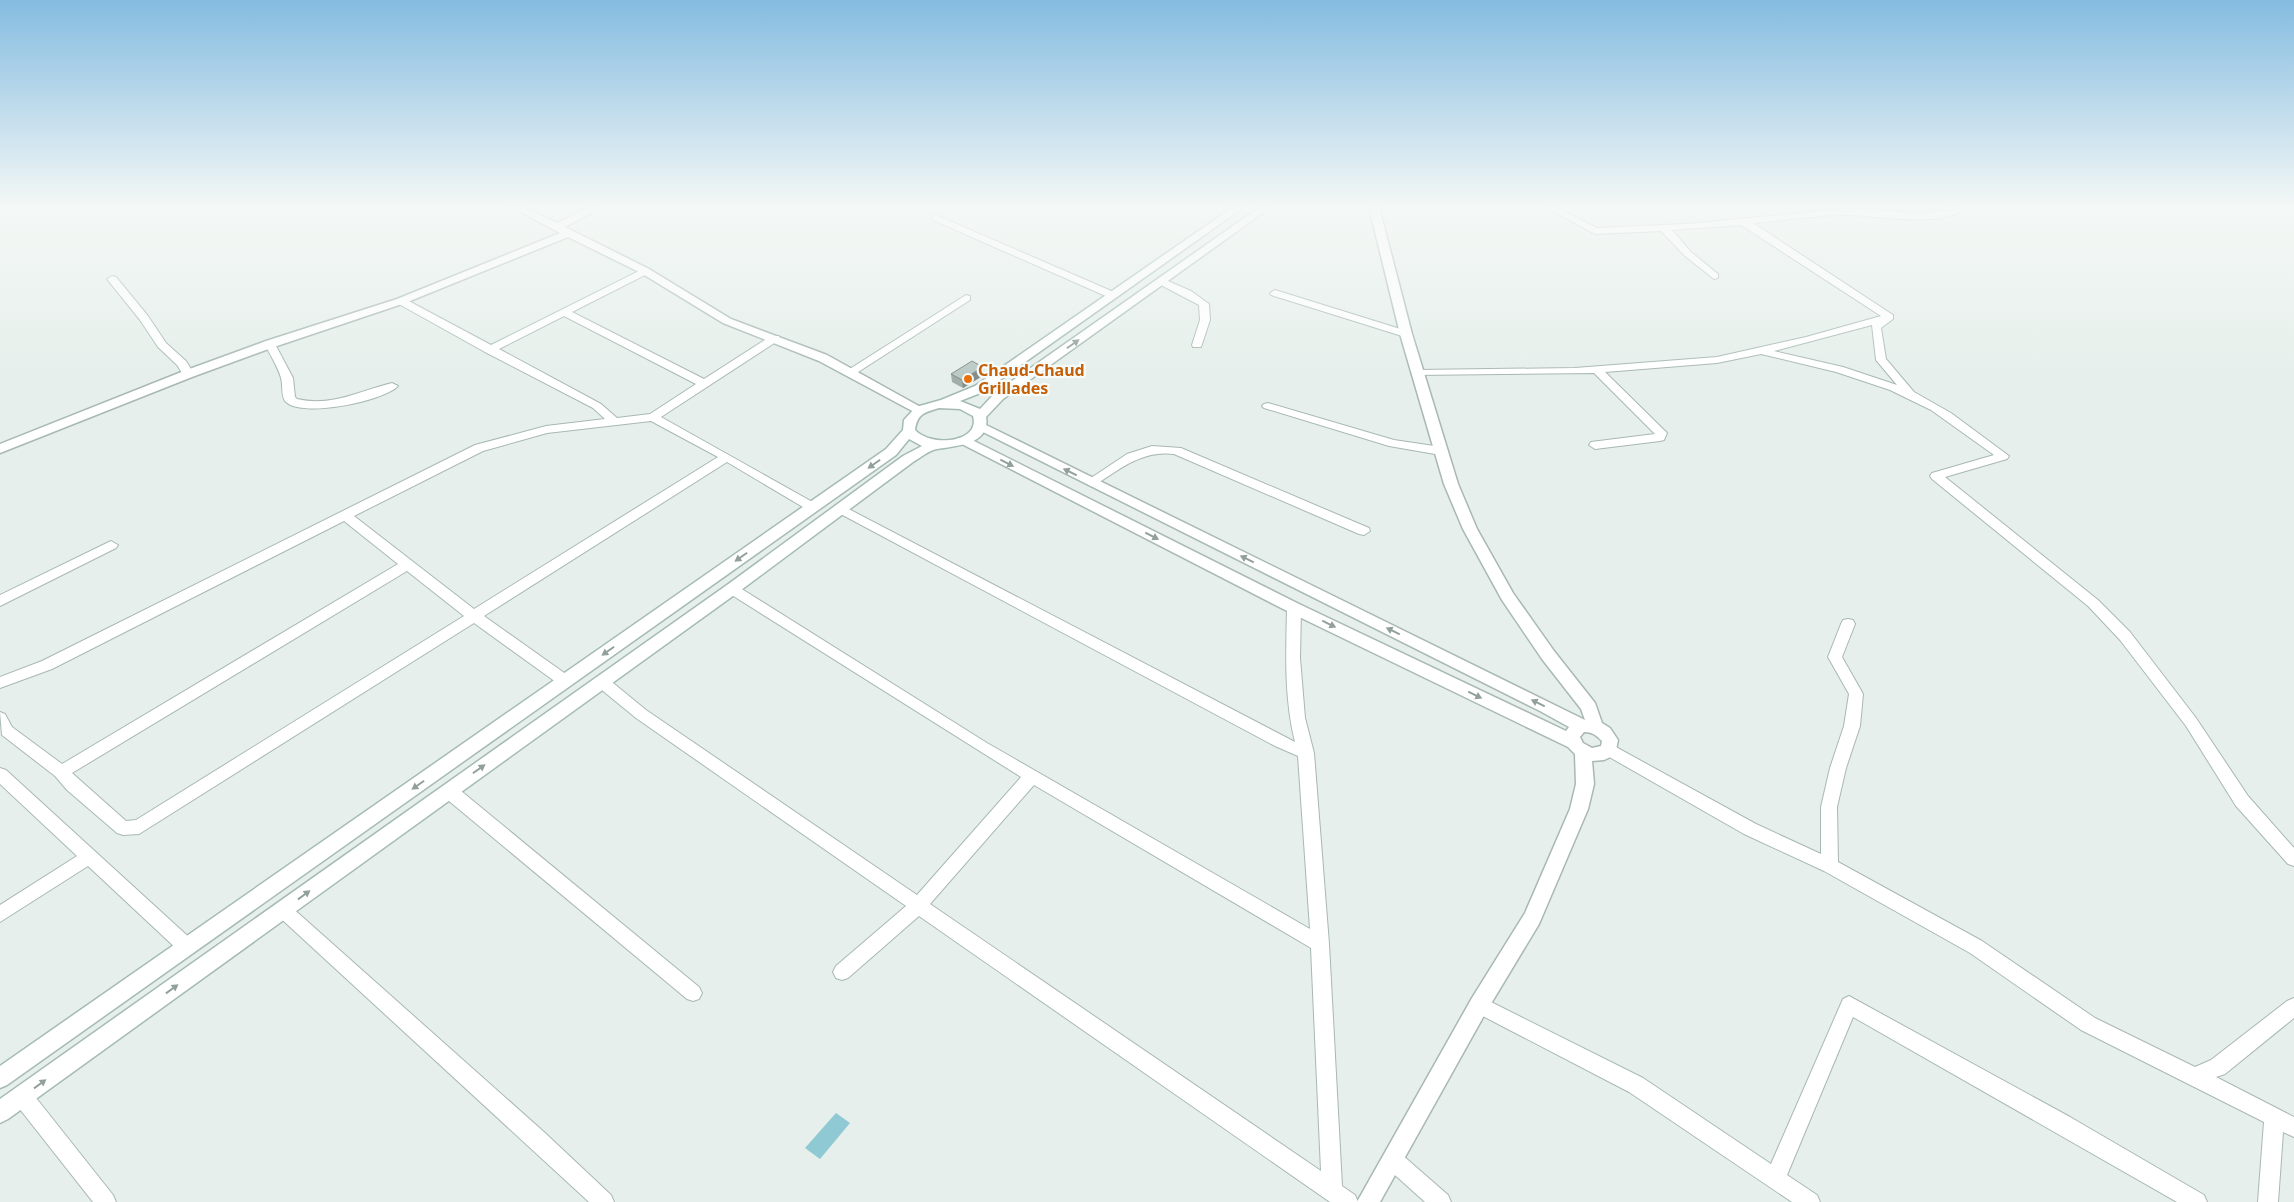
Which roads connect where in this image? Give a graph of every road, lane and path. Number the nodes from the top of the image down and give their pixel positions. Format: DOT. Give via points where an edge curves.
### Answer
graph roads {
  1 [pos="495,263"];
  2 [pos="628,263"];
  3 [pos="1039,263"];
  4 [pos="1158,263"];
  5 [pos="1186,263"];
  6 [pos="1387,263"];
  7 [pos="1699,263"];
  8 [pos="1807,263"];
  9 [pos="645,272"];
  10 [pos="1714,276"];
  11 [pos="112,279"];
  12 [pos="1161,281"];
  13 [pos="1275,293"];
  14 [pos="1112,295"];
  15 [pos="966,298"];
  16 [pos="401,301"];
  17 [pos="564,312"];
  18 [pos="1889,316"];
  19 [pos="1406,334"];
  20 [pos="775,338"];
  21 [pos="270,344"];
  22 [pos="1197,345"];
  23 [pos="489,350"];
  24 [pos="1762,351"];
  25 [pos="1596,369"];
  26 [pos="851,372"];
  27 [pos="1418,372"];
  28 [pos="188,374"];
  29 [pos="705,384"];
  30 [pos="392,386"];
  31 [pos="1912,395"];
  32 [pos="945,403"];
  33 [pos="1268,406"];
  34 [pos="920,410"];
  35 [pos="653,417"];
  36 [pos="614,421"];
  37 [pos="979,422"];
  38 [pos="909,431"];
  39 [pos="963,441"];
  40 [pos="934,445"];
  41 [pos="1595,445"];
  42 [pos="0,449"];
  43 [pos="1441,451"];
  44 [pos="728,458"];
  45 [pos="1091,482"];
  46 [pos="812,507"];
  47 [pos="841,509"];
  48 [pos="344,515"];
  49 [pos="1364,531"];
  50 [pos="111,545"];
  51 [pos="407,565"];
  52 [pos="732,589"];
  53 [pos="0,601"];
  54 [pos="1294,608"];
  55 [pos="475,617"];
  56 [pos="1848,624"];
  57 [pos="566,681"];
  58 [pos="602,682"];
  59 [pos="0,683"];
  60 [pos="0,718"];
  61 [pos="1588,727"];
  62 [pos="1578,747"];
  63 [pos="1609,750"];
  64 [pos="1306,754"];
  65 [pos="61,772"];
  66 [pos="0,774"];
  67 [pos="1032,776"];
  68 [pos="448,791"];
  69 [pos="90,856"];
  70 [pos="2294,859"];
  71 [pos="1830,866"];
  72 [pos="917,907"];
  73 [pos="283,910"];
  74 [pos="0,914"];
  75 [pos="1320,944"];
  76 [pos="186,946"];
  77 [pos="842,972"];
  78 [pos="693,993"];
  79 [pos="1479,1005"];
  80 [pos="2294,1007"];
  81 [pos="2195,1077"];
  82 [pos="0,1078"];
  83 [pos="22,1096"];
  84 [pos="0,1112"];
  85 [pos="2274,1117"];
  86 [pos="2294,1127"];
  87 [pos="1393,1160"];
  88 [pos="1775,1179"];
  89 [pos="1332,1191"];
  90 [pos="106,1202"];
  91 [pos="604,1202"];
  92 [pos="1348,1202"];
  93 [pos="1368,1202"];
  94 [pos="1441,1202"];
  95 [pos="1810,1202"];
  96 [pos="2197,1202"];
  97 [pos="2268,1202"];
  1 -- 16 [label="street"];
  2 -- 9 [label="street"];
  3 -- 14 [label="street"];
  4 -- 14 [label="street"];
  5 -- 12 [label="street"];
  6 -- 19 [label="street"];
  7 -- 10 [label="street"];
  8 -- 18 [label="street"];
  9 -- 17 [label="street"];
  9 -- 20 [label="street" via="727,320"];
  11 -- 28 [label="street"];
  12 -- 22 [label="street" via="1204,304 1205,320"];
  37 -- 12 [label="street, one-way" via="1000,396"];
  13 -- 19 [label="street"];
  14 -- 32 [label="street" via="979,389"];
  15 -- 26 [label="street"];
  16 -- 21 [label="street"];
  16 -- 23 [label="street"];
  17 -- 23 [label="street"];
  17 -- 29 [label="street"];
  18 -- 24 [label="street"];
  18 -- 31 [label="street" via="1876,327 1881,360"];
  19 -- 27 [label="street"];
  20 -- 26 [label="street"];
  20 -- 29 [label="street"];
  21 -- 28 [label="street"];
  21 -- 30 [label="street" via="287,378 289,398 293,402 335,405"];
  23 -- 36 [label="street" via="597,406"];
  24 -- 25 [label="street" via="1717,360"];
  24 -- 31 [label="street" via="1874,380"];
  25 -- 27 [label="street"];
  25 -- 41 [label="street" via="1661,433 1660,437"];
  26 -- 34 [label="street"];
  27 -- 43 [label="street"];
  28 -- 42 [label="street"];
  29 -- 35 [label="street"];
  31 -- 70 [label="street" via="2003,456 1936,476 2093,603 2125,636 2191,722 2242,802"];
  32 -- 34 [label="street"];
  32 -- 37 [label="street" via="966,406"];
  33 -- 43 [label="street" via="1393,443"];
  34 -- 38 [label="street" via="910,420"];
  35 -- 36 [label="street"];
  35 -- 44 [label="street"];
  36 -- 48 [label="street" via="546,430 496,442"];
  37 -- 39 [label="street" via="974,434"];
  45 -- 37 [label="street, one-way"];
  38 -- 40 [label="street" via="918,440"];
  38 -- 46 [label="street, one-way" via="891,452"];
  39 -- 40 [label="street"];
  39 -- 54 [label="street, one-way"];
  40 -- 47 [label="street" via="908,459"];
  43 -- 61 [label="street" via="1470,529 1507,596 1589,707"];
  44 -- 46 [label="street"];
  44 -- 55 [label="street"];
  45 -- 49 [label="street" via="1145,450 1168,448"];
  61 -- 45 [label="street, one-way"];
  46 -- 57 [label="street, one-way"];
  47 -- 52 [label="street"];
  47 -- 64 [label="street"];
  48 -- 51 [label="street"];
  48 -- 59 [label="street" via="56,661"];
  50 -- 53 [label="street"];
  51 -- 55 [label="street"];
  51 -- 65 [label="street"];
  52 -- 58 [label="street"];
  52 -- 67 [label="street"];
  54 -- 62 [label="street, one-way"];
  54 -- 64 [label="street" via="1297,718"];
  55 -- 57 [label="street"];
  55 -- 65 [label="street" via="140,827 123,828"];
  56 -- 71 [label="street" via="1835,657 1856,694 1852,726 1829,807"];
  57 -- 76 [label="street, one-way"];
  68 -- 58 [label="street, one-way"];
  58 -- 72 [label="street" via="640,714"];
  60 -- 65 [label="street" via="8,731"];
  61 -- 62 [label="street" via="1572,732"];
  61 -- 63 [label="street" via="1601,730 1610,740"];
  62 -- 63 [label="street" via="1598,755"];
  62 -- 79 [label="street" via="1585,784 1579,809 1532,918"];
  63 -- 71 [label="street" via="1750,829"];
  64 -- 75 [label="street"];
  66 -- 69 [label="street"];
  67 -- 72 [label="street"];
  67 -- 75 [label="street"];
  73 -- 68 [label="street, one-way"];
  68 -- 78 [label="street"];
  69 -- 74 [label="street"];
  69 -- 76 [label="street"];
  71 -- 81 [label="street" via="1976,947 2088,1024"];
  72 -- 77 [label="street"];
  72 -- 89 [label="street"];
  83 -- 73 [label="street, one-way"];
  73 -- 91 [label="street"];
  75 -- 89 [label="street"];
  76 -- 82 [label="street"];
  79 -- 87 [label="street"];
  79 -- 88 [label="street" via="1636,1085"];
  80 -- 81 [label="street" via="2218,1067"];
  81 -- 85 [label="street"];
  83 -- 84 [label="street"];
  83 -- 90 [label="street"];
  85 -- 86 [label="street"];
  85 -- 97 [label="street"];
  87 -- 93 [label="street"];
  87 -- 94 [label="street"];
  88 -- 95 [label="street"];
  88 -- 96 [label="street" via="1849,1005"];
  89 -- 92 [label="street"];
}
